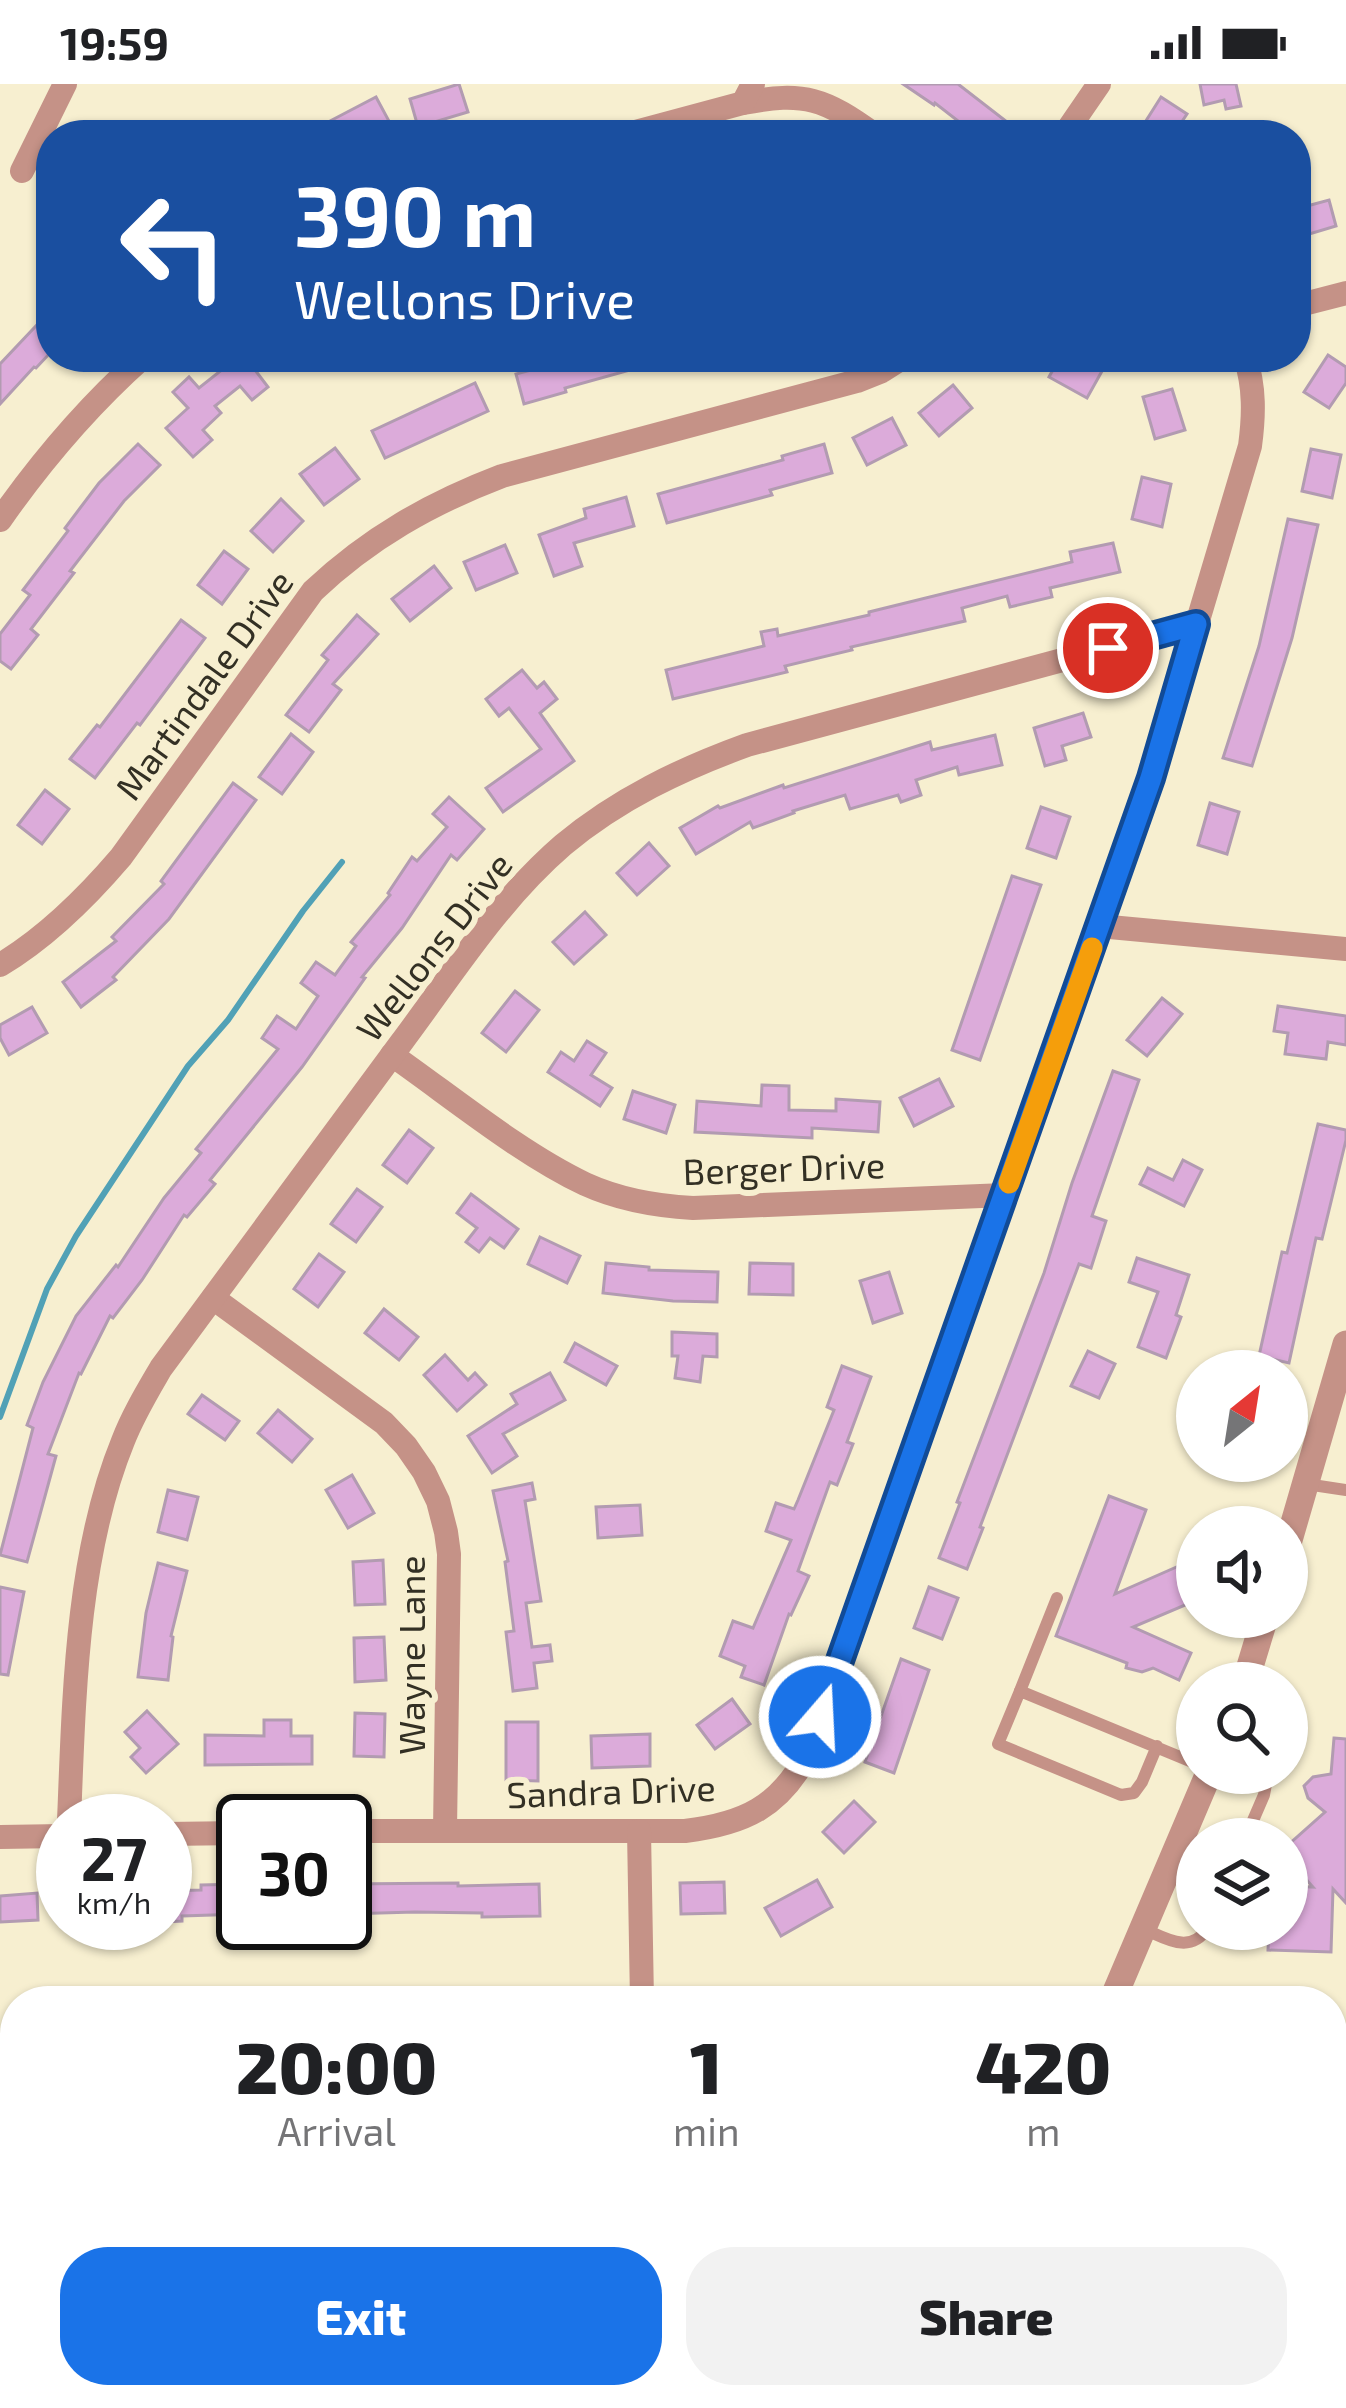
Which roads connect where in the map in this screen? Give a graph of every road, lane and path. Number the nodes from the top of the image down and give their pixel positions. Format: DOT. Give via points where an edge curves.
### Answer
graph roads {
  1 [pos="65,84"];
  2 [pos="801,84"];
  3 [pos="1099,84"];
  4 [pos="748,94"];
  5 [pos="821,102"];
  6 [pos="47,120"];
  7 [pos="669,120"];
  8 [pos="854,120"];
  9 [pos="1074,120"];
  10 [pos="36,143"];
  11 [pos="22,171"];
  12 [pos="1346,293"];
  13 [pos="1311,302"];
  14 [pos="128,372"];
  15 [pos="879,372"];
  16 [pos="1248,372"];
  17 [pos="0,520"];
  18 [pos="1196,624"];
  19 [pos="1099,926"];
  20 [pos="1346,949"];
  21 [pos="0,965"];
  22 [pos="392,1055"];
  23 [pos="1005,1195"];
  24 [pos="213,1298"];
  25 [pos="1346,1344"];
  26 [pos="1306,1484"];
  27 [pos="1346,1490"];
  28 [pos="1299,1506"];
  29 [pos="1057,1598"];
  30 [pos="1020,1690"];
  31 [pos="1156,1746"];
  32 [pos="1176,1755"];
  33 [pos="70,1794"];
  34 [pos="1200,1794"];
  35 [pos="445,1830"];
  36 [pos="372,1831"];
  37 [pos="639,1831"];
  38 [pos="36,1836"];
  39 [pos="0,1837"];
  40 [pos="1143,1928"];
  41 [pos="1176,1942"];
  42 [pos="642,1986"];
  43 [pos="1118,1986"];
  1 -- 6 [label="street"];
  2 -- 5 [label="street"];
  3 -- 9 [label="street"];
  4 -- 5 [label="street"];
  4 -- 7 [label="street"];
  5 -- 8 [label="street"];
  10 -- 11 [label="street"];
  12 -- 13 [label="street"];
  14 -- 17 [label="street"];
  15 -- 21 [label="street, Martindale Drive" via="502,476 376,538 313,591 94,888"];
  16 -- 18 [label="street" via="1250,446"];
  18 -- 19 [label="street, Sandra Drive"];
  18 -- 22 [label="street, Wellons Drive" via="747,745 659,782 592,822 534,873"];
  19 -- 20 [label="street"];
  19 -- 23 [label="street, Sandra Drive"];
  22 -- 23 [label="street, Berger Drive" via="543,1160 626,1199 693,1208"];
  22 -- 24 [label="street, Wellons Drive"];
  23 -- 37 [label="street, Sandra Drive" via="798,1773 781,1794 734,1822"];
  24 -- 33 [label="street, Wellons Drive" via="161,1368 113,1466 76,1664"];
  24 -- 35 [label="street, Wayne Lane" via="384,1423 438,1501 449,1554"];
  25 -- 26 [label="street"];
  26 -- 27 [label="lane"];
  26 -- 28 [label="street"];
  29 -- 30 [label="lane"];
  30 -- 31 [label="lane"];
  30 -- 31 [label="lane" via="998,1744 1121,1795 1142,1782"];
  31 -- 32 [label="lane"];
  34 -- 40 [label="street"];
  35 -- 36 [label="street, Sandra Drive"];
  35 -- 37 [label="street, Sandra Drive"];
  37 -- 42 [label="street"];
  38 -- 39 [label="street"];
  40 -- 41 [label="lane"];
  40 -- 43 [label="street"];
}
